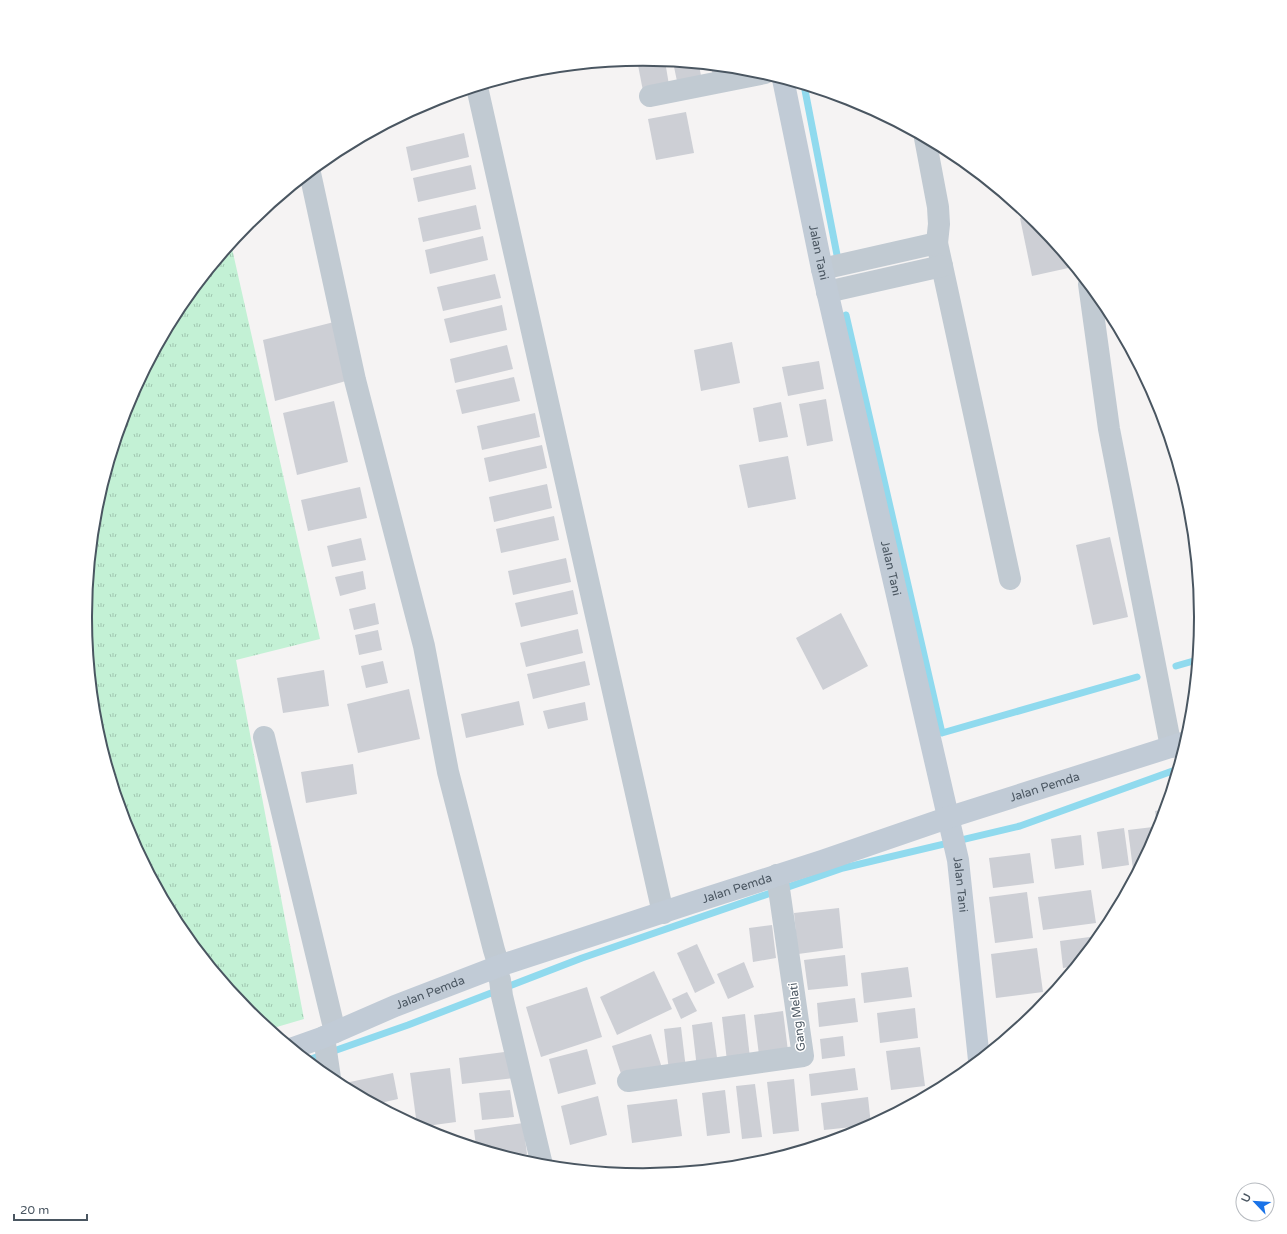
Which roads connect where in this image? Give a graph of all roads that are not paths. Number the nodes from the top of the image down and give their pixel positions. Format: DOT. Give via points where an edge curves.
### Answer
graph roads {
  1 [pos="750,77"];
  2 [pos="784,85"];
  3 [pos="478,92"];
  4 [pos="650,96"];
  5 [pos="926,144"];
  6 [pos="311,178"];
  7 [pos="937,243"];
  8 [pos="899,251"];
  9 [pos="859,260"];
  10 [pos="942,266"];
  11 [pos="822,269"];
  12 [pos="904,274"];
  13 [pos="864,284"];
  14 [pos="828,292"];
  15 [pos="1089,294"];
  16 [pos="1010,578"];
  17 [pos="264,737"];
  18 [pos="1178,744"];
  19 [pos="949,825"];
  20 [pos="777,876"];
  21 [pos="663,913"];
  22 [pos="499,978"];
  23 [pos="302,1049"];
  24 [pos="328,1051"];
  25 [pos="978,1054"];
  26 [pos="628,1081"];
  27 [pos="540,1158"];
  1 -- 4 [label="street"];
  2 -- 11 [label="street, Jalan Tani"];
  3 -- 21 [label="street"];
  5 -- 7 [label="street" via="938,207"];
  6 -- 22 [label="street" via="356,380 424,646 448,772"];
  7 -- 8 [label="street"];
  7 -- 10 [label="street"];
  8 -- 9 [label="street"];
  8 -- 12 [label="street"];
  9 -- 11 [label="street"];
  9 -- 13 [label="street"];
  10 -- 12 [label="street"];
  10 -- 16 [label="street"];
  11 -- 14 [label="street, Jalan Tani"];
  12 -- 13 [label="street"];
  13 -- 14 [label="street"];
  14 -- 19 [label="street, Jalan Tani"];
  15 -- 18 [label="street" via="1109,429"];
  17 -- 24 [label="street"];
  18 -- 19 [label="street, Jalan Pemda"];
  19 -- 20 [label="street, Jalan Pemda"];
  19 -- 25 [label="street, Jalan Tani" via="958,860"];
  20 -- 21 [label="street, Jalan Pemda"];
  20 -- 26 [label="street, Gang Melati" via="803,1056"];
  21 -- 22 [label="street, Jalan Pemda"];
  22 -- 24 [label="street, Jalan Pemda" via="395,1006"];
  22 -- 27 [label="street"];
  23 -- 24 [label="street, Jalan Pemda"];
}
